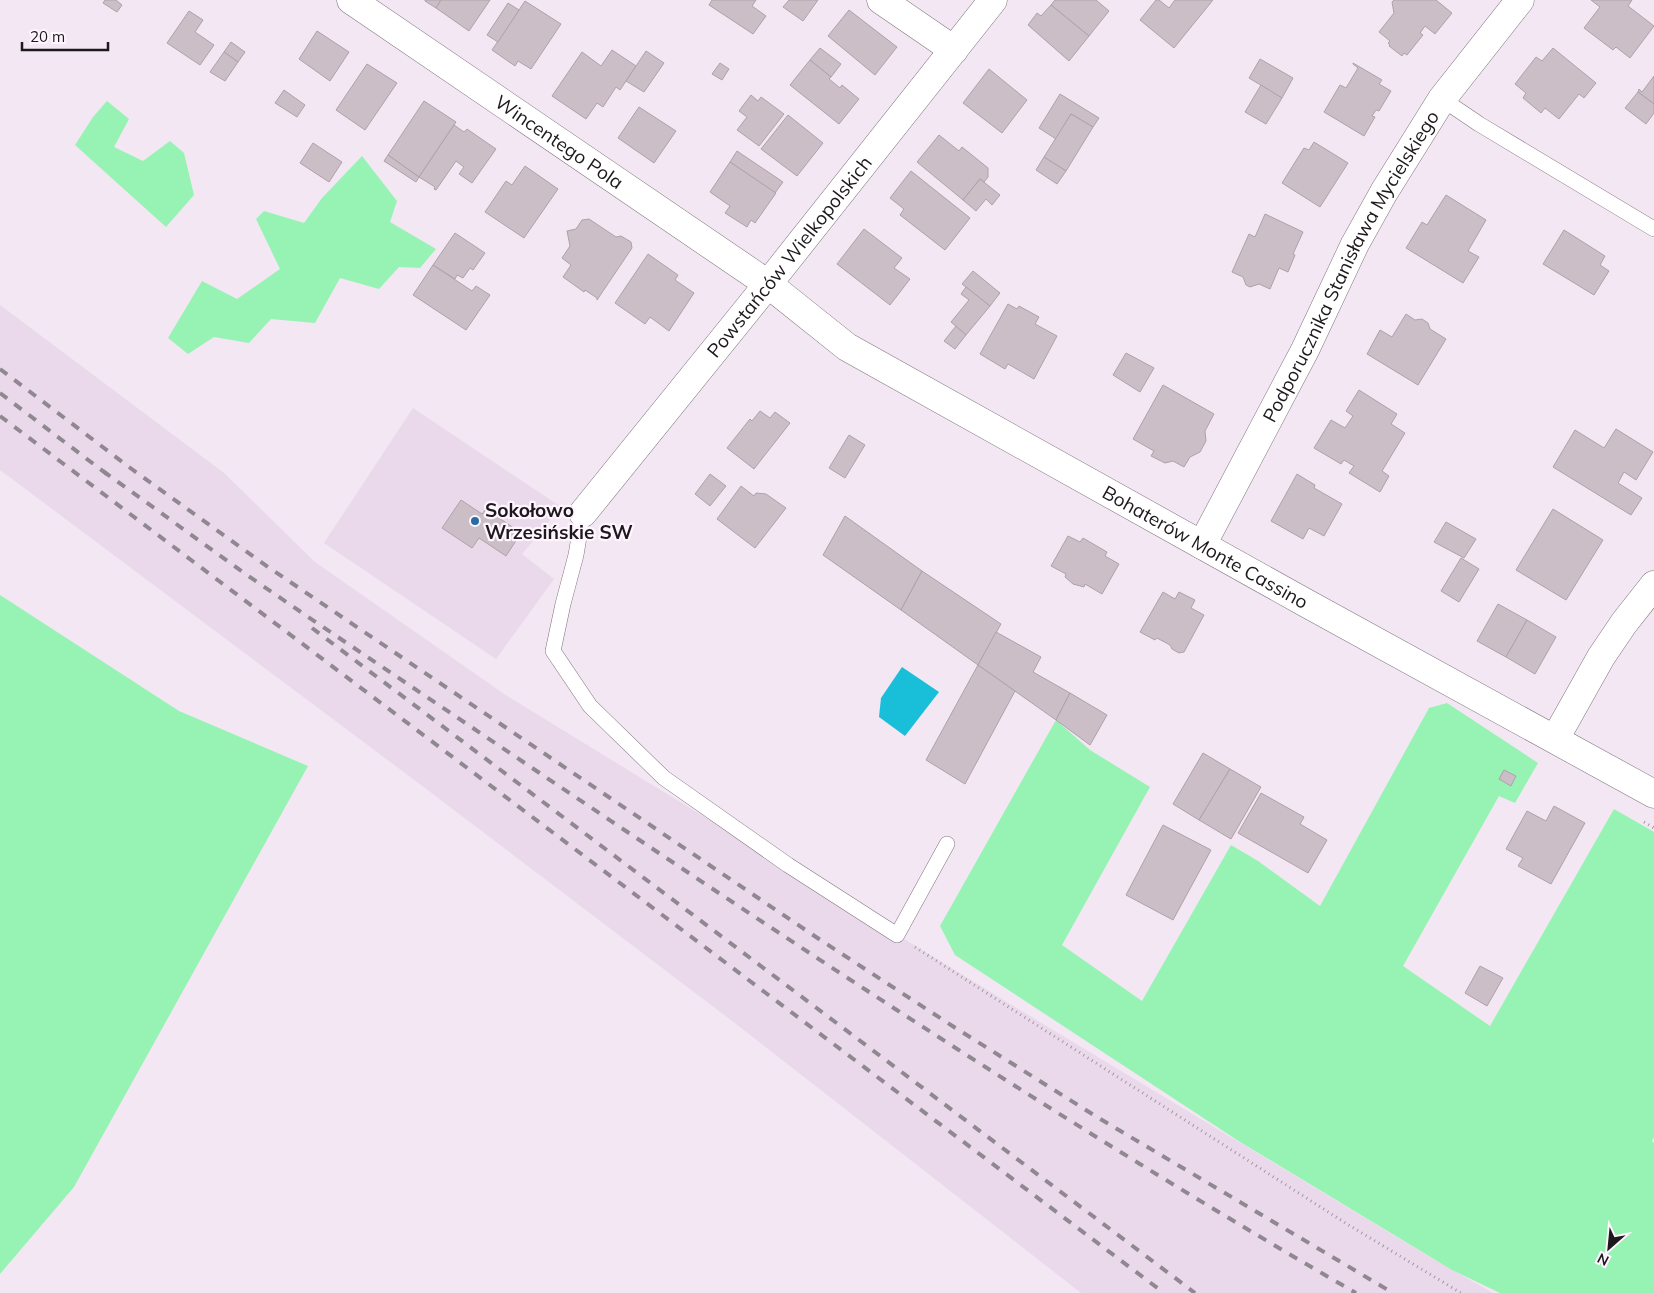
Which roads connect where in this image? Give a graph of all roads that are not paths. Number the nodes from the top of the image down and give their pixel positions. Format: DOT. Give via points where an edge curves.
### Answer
graph roads {
  1 [pos="351,0"];
  2 [pos="881,0"];
  3 [pos="993,0"];
  4 [pos="1520,0"];
  5 [pos="954,50"];
  6 [pos="1442,99"];
  7 [pos="1654,229"];
  8 [pos="768,284"];
  9 [pos="583,513"];
  10 [pos="1202,545"];
  11 [pos="1654,585"];
  12 [pos="1555,739"];
  13 [pos="1654,794"];
  14 [pos="947,844"];
  1 -- 8 [label="street, Wincentego Pola"];
  2 -- 5 [label="street"];
  3 -- 5 [label="street, Powstańców Wielkopolskich"];
  4 -- 6 [label="street, Podporucznika Stanisława Mycielskiego"];
  5 -- 8 [label="street, Powstańców Wielkopolskich"];
  6 -- 7 [label="lane"];
  6 -- 10 [label="street, Podporucznika Stanisława Mycielskiego" via="1355,244 1305,350"];
  8 -- 9 [label="street, Powstańców Wielkopolskich"];
  8 -- 10 [label="street, Bohaterów Monte Cassino" via="848,347"];
  9 -- 14 [label="lane" via="553,651 590,706 664,778 788,865 897,935"];
  10 -- 12 [label="street, Bohaterów Monte Cassino"];
  11 -- 12 [label="street" via="1601,657"];
  12 -- 13 [label="street, Bohaterów Monte Cassino"];
}
